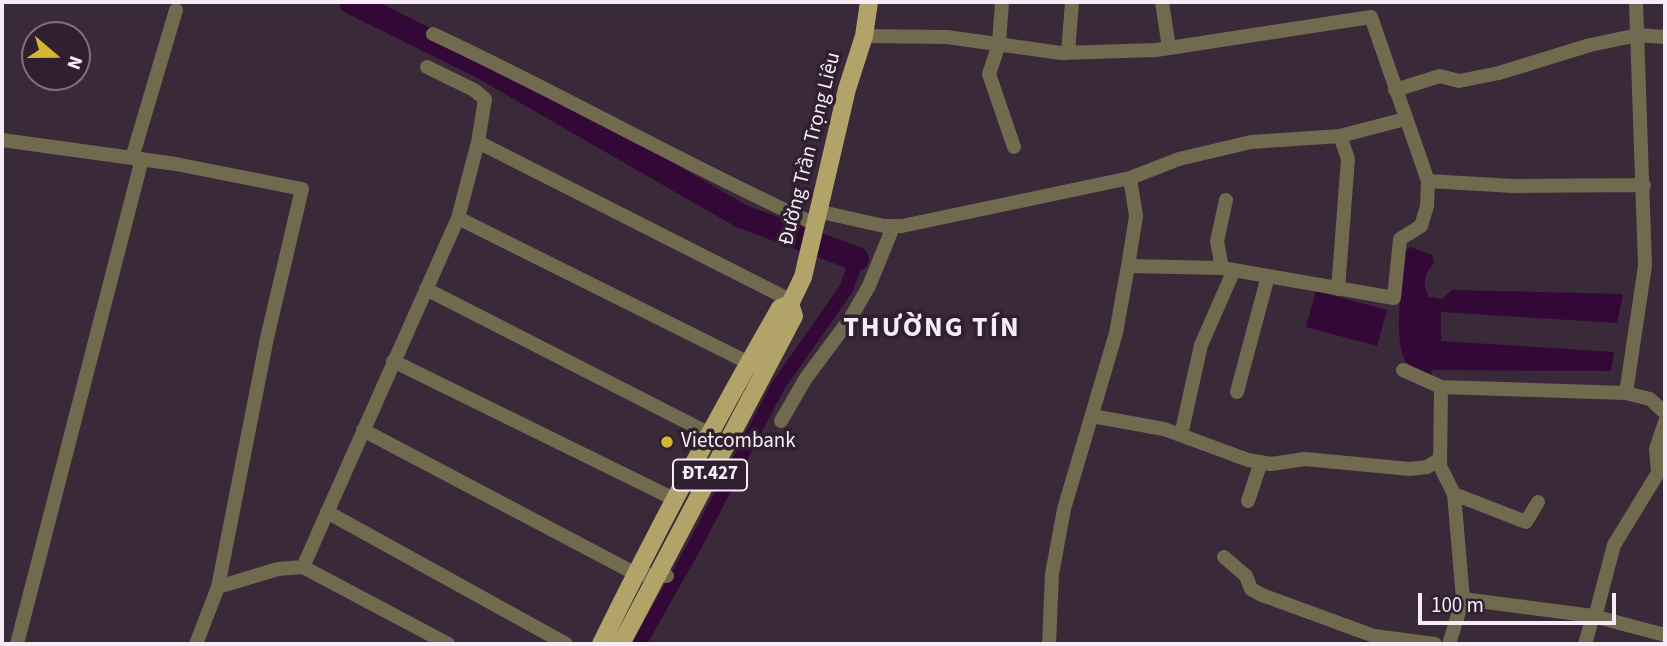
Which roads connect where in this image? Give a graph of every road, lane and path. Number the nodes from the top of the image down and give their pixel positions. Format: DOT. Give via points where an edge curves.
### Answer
graph roads {
  1 [pos="869,2"];
  2 [pos="1002,2"];
  3 [pos="1072,2"];
  4 [pos="1162,2"];
  5 [pos="1367,2"];
  6 [pos="1636,2"];
  7 [pos="176,10"];
  8 [pos="1371,17"];
  9 [pos="433,34"];
  10 [pos="1638,35"];
  11 [pos="864,36"];
  12 [pos="1665,37"];
  13 [pos="999,44"];
  14 [pos="1169,48"];
  15 [pos="1068,53"];
  16 [pos="427,67"];
  17 [pos="1395,90"];
  18 [pos="1405,119"];
  19 [pos="1340,136"];
  20 [pos="2,140"];
  21 [pos="478,142"];
  22 [pos="1014,147"];
  23 [pos="137,159"];
  24 [pos="1130,178"];
  25 [pos="1428,181"];
  26 [pos="1644,185"];
  27 [pos="1226,200"];
  28 [pos="816,217"];
  29 [pos="458,218"];
  30 [pos="894,227"];
  31 [pos="1128,267"];
  32 [pos="1228,269"];
  33 [pos="1268,276"];
  34 [pos="426,289"];
  35 [pos="1338,289"];
  36 [pos="791,303"];
  37 [pos="393,361"];
  38 [pos="749,363"];
  39 [pos="1404,370"];
  40 [pos="1441,387"];
  41 [pos="1237,392"];
  42 [pos="1626,393"];
  43 [pos="1665,413"];
  44 [pos="1092,416"];
  45 [pos="781,421"];
  46 [pos="1665,422"];
  47 [pos="363,430"];
  48 [pos="710,434"];
  49 [pos="1181,435"];
  50 [pos="1440,459"];
  51 [pos="1261,462"];
  52 [pos="1454,494"];
  53 [pos="674,499"];
  54 [pos="1248,501"];
  55 [pos="1538,502"];
  56 [pos="327,512"];
  57 [pos="1224,557"];
  58 [pos="303,567"];
  59 [pos="636,573"];
  60 [pos="662,576"];
  61 [pos="218,587"];
  62 [pos="1463,599"];
  63 [pos="1594,617"];
  64 [pos="1665,635"];
  65 [pos="17,644"];
  66 [pos="196,644"];
  67 [pos="448,644"];
  68 [pos="566,644"];
  69 [pos="601,644"];
  70 [pos="621,644"];
  71 [pos="1049,644"];
  72 [pos="1435,644"];
  73 [pos="1449,644"];
  74 [pos="1585,644"];
  1 -- 11 [label="main road, Đường Trần Trọng Liêu / ĐT.427"];
  2 -- 13 [label="street"];
  3 -- 15 [label="street"];
  4 -- 14 [label="street"];
  5 -- 8 [label="street"];
  6 -- 10 [label="street"];
  7 -- 23 [label="street"];
  8 -- 14 [label="street"];
  8 -- 17 [label="street"];
  9 -- 28 [label="street" via="530,79 728,185"];
  10 -- 12 [label="street"];
  10 -- 17 [label="street" via="1490,75 1459,81 1440,76"];
  10 -- 26 [label="street"];
  11 -- 13 [label="street" via="947,37"];
  11 -- 28 [label="main road, Đường Trần Trọng Liêu / ĐT.427"];
  13 -- 15 [label="street"];
  13 -- 22 [label="street" via="989,74"];
  14 -- 15 [label="street"];
  16 -- 21 [label="street" via="485,99"];
  17 -- 18 [label="street"];
  18 -- 19 [label="street"];
  18 -- 25 [label="street"];
  19 -- 24 [label="street" via="1251,142 1179,159"];
  19 -- 35 [label="street" via="1348,159"];
  20 -- 23 [label="street"];
  21 -- 29 [label="street"];
  21 -- 36 [label="street"];
  23 -- 61 [label="street" via="302,189"];
  23 -- 65 [label="street"];
  24 -- 30 [label="street"];
  24 -- 31 [label="street" via="1136,216"];
  25 -- 26 [label="street"];
  25 -- 35 [label="street" via="1421,226 1400,239 1394,298"];
  26 -- 42 [label="street" via="1644,289"];
  27 -- 32 [label="street" via="1217,242"];
  28 -- 30 [label="street"];
  28 -- 36 [label="main road, Đường Trần Trọng Liêu / ĐT.427" via="803,277"];
  29 -- 34 [label="street"];
  29 -- 38 [label="street"];
  30 -- 45 [label="street" via="850,319"];
  31 -- 32 [label="street"];
  31 -- 44 [label="street" via="1116,333"];
  32 -- 33 [label="street"];
  32 -- 49 [label="street" via="1202,345"];
  33 -- 35 [label="street"];
  33 -- 41 [label="street"];
  34 -- 37 [label="street"];
  34 -- 48 [label="street"];
  36 -- 38 [label="main road, Đường Trần Trọng Liêu / ĐT.427" via="780,308"];
  36 -- 60 [label="main road, Đường Trần Trọng Liêu / ĐT.427" via="793,316"];
  37 -- 47 [label="street"];
  37 -- 53 [label="street"];
  38 -- 48 [label="main road, Đường Trần Trọng Liêu / ĐT.427"];
  39 -- 40 [label="street"];
  40 -- 42 [label="street"];
  40 -- 50 [label="street"];
  42 -- 43 [label="street" via="1650,399"];
  44 -- 49 [label="street"];
  44 -- 71 [label="street" via="1052,574"];
  46 -- 63 [label="street" via="1656,449 1658,473 1614,545"];
  47 -- 56 [label="street"];
  47 -- 59 [label="street"];
  48 -- 53 [label="main road, Đường Trần Trọng Liêu / ĐT.427"];
  49 -- 51 [label="street"];
  50 -- 51 [label="street" via="1410,469 1305,459"];
  50 -- 52 [label="street"];
  51 -- 54 [label="street"];
  52 -- 55 [label="street" via="1525,522"];
  52 -- 62 [label="street"];
  53 -- 59 [label="main road, Đường Trần Trọng Liêu / ĐT.427"];
  56 -- 58 [label="street"];
  56 -- 68 [label="street"];
  57 -- 72 [label="street" via="1246,576 1251,589 1262,595 1374,636"];
  58 -- 61 [label="street" via="278,569"];
  58 -- 67 [label="street"];
  59 -- 60 [label="street"];
  59 -- 69 [label="main road, Đường Trần Trọng Liêu / ĐT.427"];
  60 -- 70 [label="main road, Đường Trần Trọng Liêu / ĐT.427"];
  61 -- 66 [label="street"];
  62 -- 63 [label="street"];
  62 -- 73 [label="street"];
  63 -- 64 [label="street"];
  63 -- 74 [label="street"];
}
